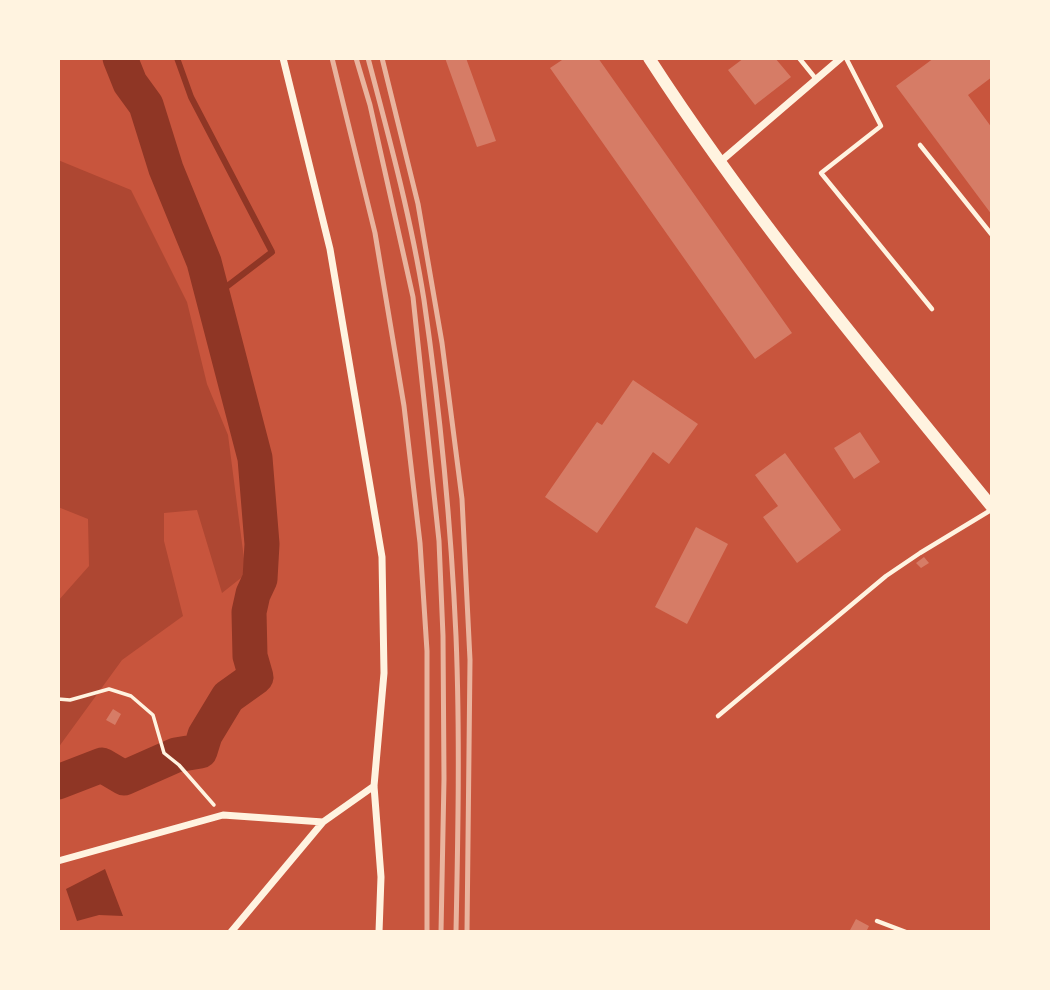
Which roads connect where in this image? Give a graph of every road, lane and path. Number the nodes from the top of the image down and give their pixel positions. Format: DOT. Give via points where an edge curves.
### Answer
graph roads {
  1 [pos="284,58"];
  2 [pos="649,58"];
  3 [pos="799,58"];
  4 [pos="844,58"];
  5 [pos="816,80"];
  6 [pos="920,145"];
  7 [pos="721,162"];
  8 [pos="992,235"];
  9 [pos="932,309"];
  10 [pos="992,508"];
  11 [pos="58,699"];
  12 [pos="718,716"];
  13 [pos="374,786"];
  14 [pos="223,815"];
  15 [pos="323,821"];
  16 [pos="58,862"];
  17 [pos="877,921"];
  18 [pos="231,932"];
  19 [pos="379,932"];
  20 [pos="906,932"];
  1 -- 13 [label="street" via="330,249 382,557 384,673"];
  2 -- 7 [label="main road"];
  3 -- 5 [label="lane"];
  4 -- 5 [label="street"];
  4 -- 9 [label="lane" via="881,127 821,173"];
  5 -- 7 [label="street"];
  6 -- 8 [label="lane"];
  7 -- 10 [label="main road" via="854,338"];
  10 -- 12 [label="lane" via="886,576"];
  11 -- 14 [label="path" via="109,690 131,696 153,715 164,753"];
  13 -- 15 [label="street"];
  13 -- 19 [label="street" via="381,877"];
  14 -- 15 [label="street"];
  14 -- 16 [label="street"];
  15 -- 18 [label="street"];
  17 -- 20 [label="lane"];
}
